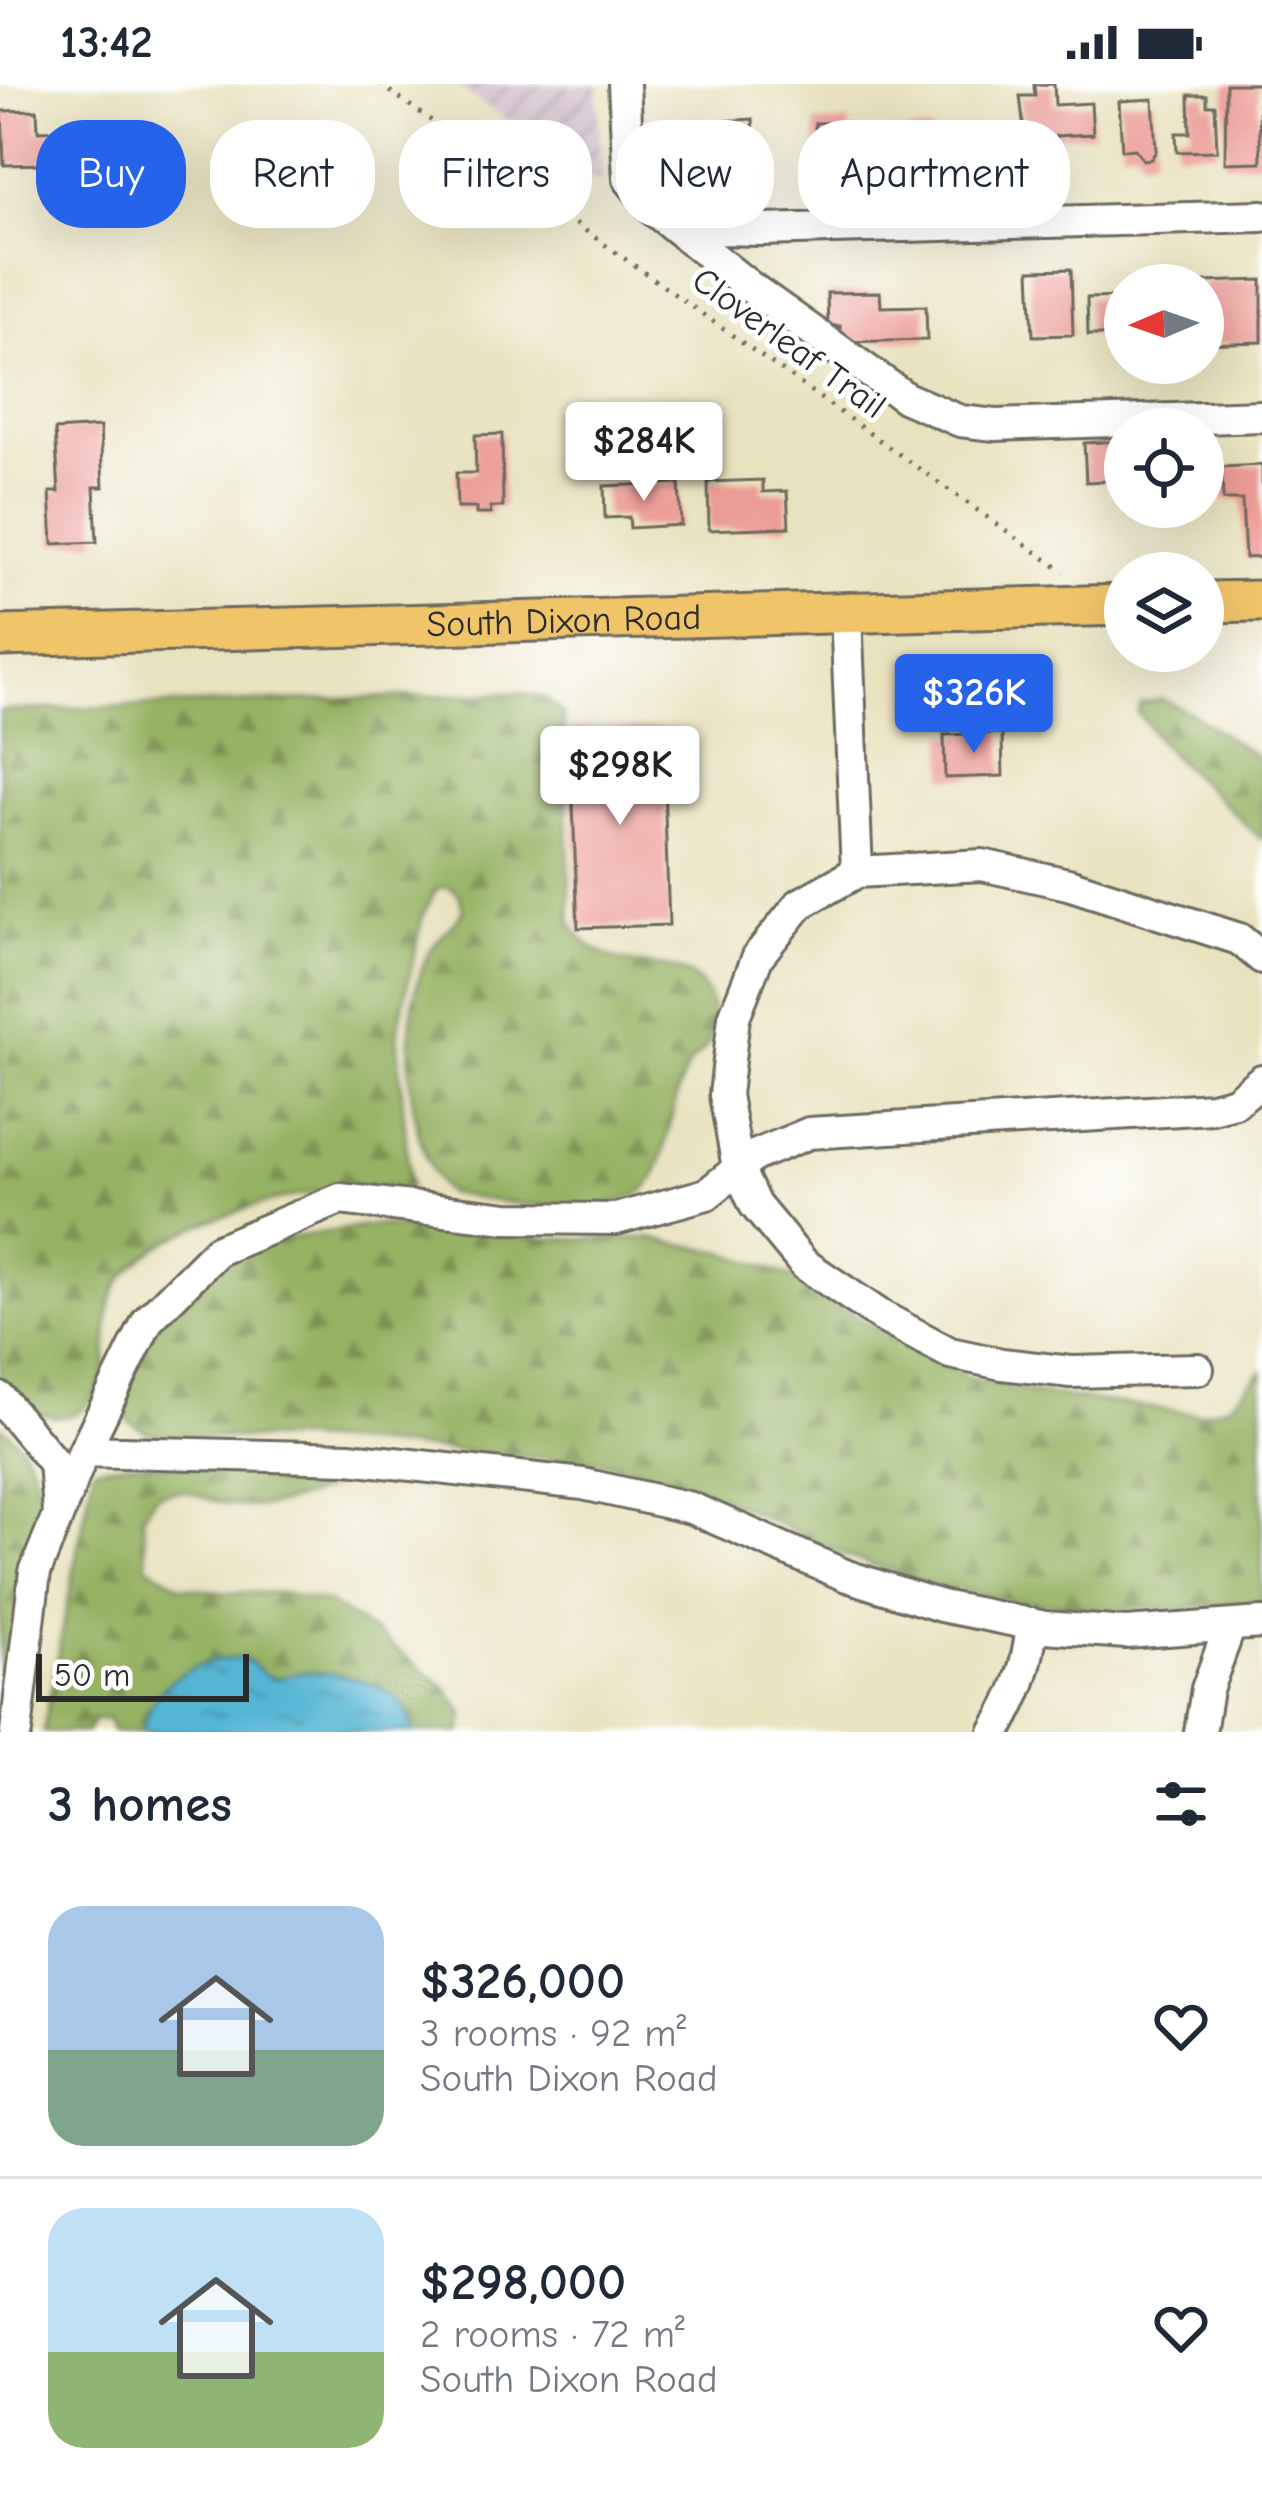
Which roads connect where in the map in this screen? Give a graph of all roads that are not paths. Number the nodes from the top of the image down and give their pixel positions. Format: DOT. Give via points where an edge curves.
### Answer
graph roads {
  1 [pos="624,84"];
  2 [pos="626,120"];
  3 [pos="1262,216"];
  4 [pos="676,228"];
  5 [pos="712,228"];
  6 [pos="1262,416"];
  7 [pos="1262,601"];
  8 [pos="1224,602"];
  9 [pos="1104,605"];
  10 [pos="846,613"];
  11 [pos="0,636"];
  12 [pos="857,872"];
  13 [pos="1262,958"];
  14 [pos="1262,1080"];
  15 [pos="738,1168"];
  16 [pos="1198,1369"];
  17 [pos="0,1397"];
  18 [pos="84,1451"];
  19 [pos="58,1516"];
  20 [pos="1262,1623"];
  21 [pos="1032,1624"];
  22 [pos="1230,1626"];
  23 [pos="16,1732"];
  24 [pos="995,1732"];
  25 [pos="1200,1732"];
  1 -- 2 [label="street"];
  3 -- 5 [label="street"];
  4 -- 6 [label="street" via="906,398 960,421"];
  7 -- 8 [label="main road"];
  9 -- 10 [label="main road, South Dixon Road"];
  10 -- 11 [label="main road, South Dixon Road"];
  10 -- 12 [label="street"];
  12 -- 13 [label="street" via="982,865 1239,939"];
  12 -- 15 [label="street" via="800,904 758,956 734,1017 725,1094"];
  14 -- 15 [label="street" via="1235,1102 1212,1108 809,1132"];
  15 -- 16 [label="street" via="755,1204 804,1264 950,1353 1071,1372"];
  15 -- 18 [label="street" via="707,1194 616,1219 340,1199 218,1250 148,1320"];
  17 -- 19 [label="street" via="54,1463"];
  18 -- 19 [label="street"];
  18 -- 21 [label="street" via="349,1458 583,1484 691,1508 847,1576 941,1606"];
  19 -- 23 [label="street" via="35,1572"];
  20 -- 22 [label="street"];
  21 -- 22 [label="street" via="1126,1633"];
  21 -- 24 [label="street" via="1028,1663"];
  22 -- 25 [label="street"];
}
